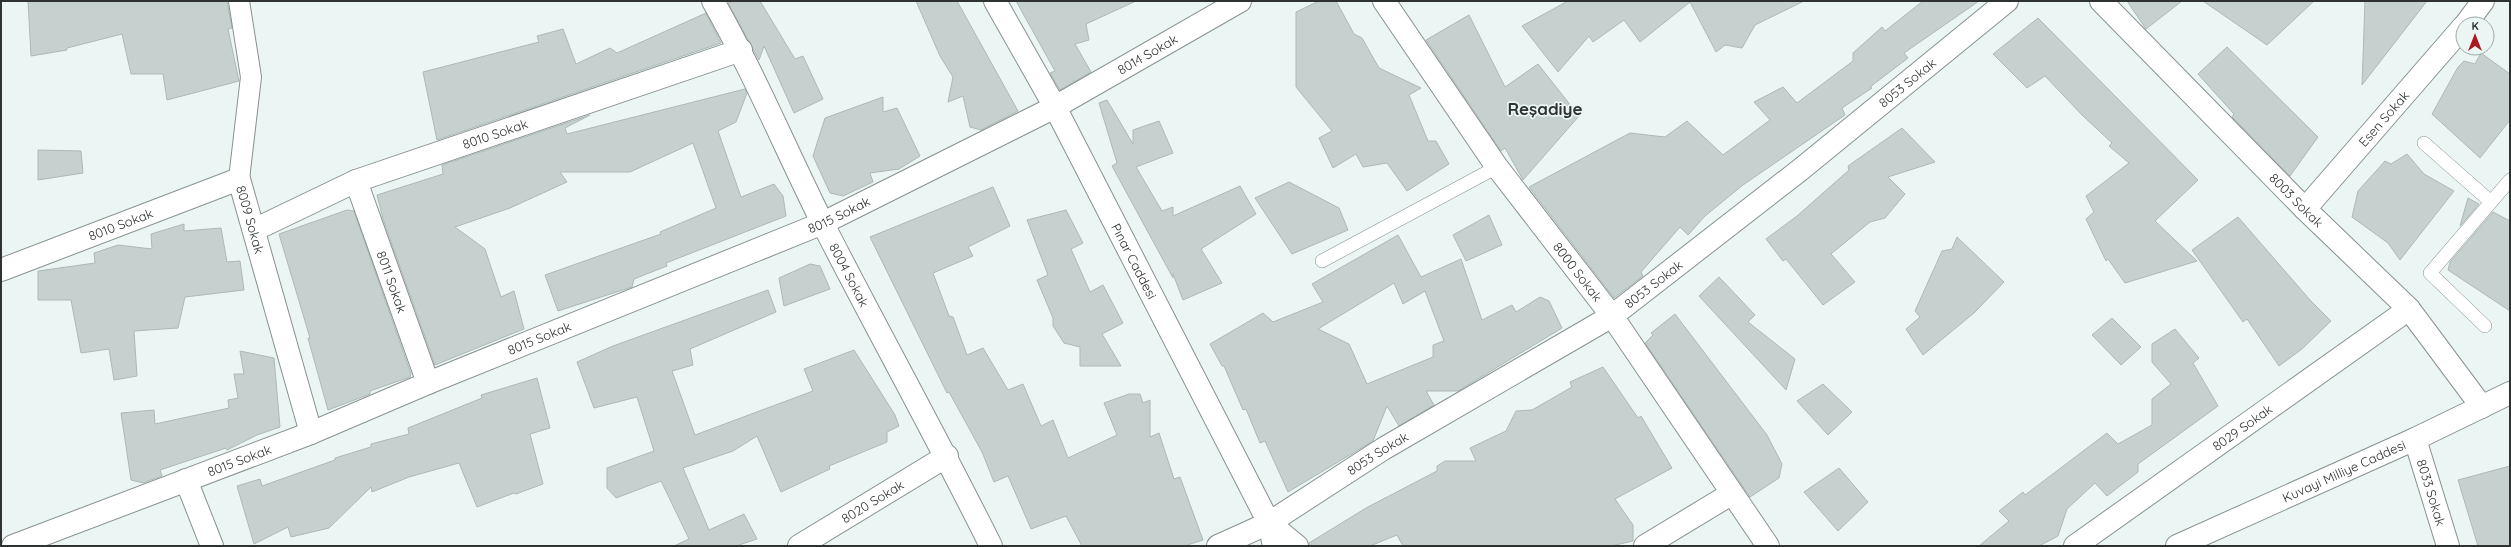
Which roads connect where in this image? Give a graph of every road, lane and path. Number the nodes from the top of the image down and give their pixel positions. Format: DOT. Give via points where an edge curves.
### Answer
graph roads {
  1 [pos="239,1"];
  2 [pos="713,1"];
  3 [pos="995,1"];
  4 [pos="1240,1"];
  5 [pos="1384,1"];
  6 [pos="2007,1"];
  7 [pos="2483,1"];
  8 [pos="2109,3"];
  9 [pos="2472,16"];
  10 [pos="2455,36"];
  11 [pos="741,50"];
  12 [pos="1055,107"];
  13 [pos="2424,143"];
  14 [pos="1497,167"];
  15 [pos="239,179"];
  16 [pos="2510,180"];
  17 [pos="356,181"];
  18 [pos="2491,202"];
  19 [pos="2305,209"];
  20 [pos="823,224"];
  21 [pos="254,230"];
  22 [pos="1322,262"];
  23 [pos="1,270"];
  24 [pos="2409,309"];
  25 [pos="1612,316"];
  26 [pos="2486,326"];
  27 [pos="428,382"];
  28 [pos="2510,393"];
  29 [pos="2482,407"];
  30 [pos="311,433"];
  31 [pos="2416,439"];
  32 [pos="947,456"];
  33 [pos="186,480"];
  34 [pos="1731,494"];
  35 [pos="1269,523"];
  36 [pos="13,546"];
  37 [pos="212,546"];
  38 [pos="799,546"];
  39 [pos="991,546"];
  40 [pos="1218,546"];
  41 [pos="1274,546"];
  42 [pos="1297,546"];
  43 [pos="1645,546"];
  44 [pos="1768,546"];
  45 [pos="2075,546"];
  46 [pos="2177,546"];
  47 [pos="2448,546"];
  1 -- 15 [label="street, 8009 Sokak" via="251,77"];
  2 -- 11 [label="street, 8004 Sokak"];
  3 -- 12 [label="street, Pınar Caddesi"];
  4 -- 12 [label="street, 8014 Sokak"];
  5 -- 14 [label="street, 8000 Sokak"];
  6 -- 25 [label="street, 8053 Sokak" via="1800,170"];
  7 -- 9 [label="street"];
  8 -- 19 [label="street, 8003 Sokak"];
  10 -- 19 [label="street, Esen Sokak"];
  11 -- 17 [label="street, 8010 Sokak"];
  11 -- 20 [label="street, 8004 Sokak"];
  12 -- 20 [label="street, 8015 Sokak"];
  12 -- 35 [label="street, Pınar Caddesi"];
  13 -- 18 [label="lane"];
  14 -- 22 [label="lane"];
  14 -- 25 [label="street, 8000 Sokak"];
  15 -- 21 [label="street, 8009 Sokak"];
  15 -- 23 [label="street, 8010 Sokak"];
  16 -- 18 [label="lane"];
  17 -- 21 [label="street, 8010 Sokak"];
  17 -- 27 [label="street, 8011 Sokak"];
  18 -- 26 [label="lane" via="2430,273"];
  19 -- 24 [label="street, 8003 Sokak"];
  20 -- 27 [label="street, 8015 Sokak"];
  20 -- 32 [label="street, 8004 Sokak"];
  21 -- 30 [label="street, 8009 Sokak"];
  24 -- 29 [label="street, 8003 Sokak"];
  24 -- 45 [label="street, 8029 Sokak"];
  25 -- 34 [label="street, 8000 Sokak"];
  25 -- 35 [label="street, 8053 Sokak" via="1383,449"];
  27 -- 30 [label="street, 8015 Sokak"];
  28 -- 29 [label="street, Kuvayi Milliye Caddesi"];
  29 -- 31 [label="street, Kuvayi Milliye Caddesi"];
  30 -- 33 [label="street, 8015 Sokak"];
  31 -- 46 [label="street, Kuvayi Milliye Caddesi"];
  31 -- 47 [label="street, 8033 Sokak"];
  32 -- 38 [label="street, 8020 Sokak"];
  32 -- 39 [label="street, 8004 Sokak"];
  33 -- 36 [label="street, 8015 Sokak"];
  33 -- 37 [label="street"];
  34 -- 43 [label="street"];
  34 -- 44 [label="street, 8000 Sokak"];
  35 -- 40 [label="street, 8053 Sokak"];
  35 -- 41 [label="street, Pınar Caddesi"];
  35 -- 42 [label="street, Pınar Caddesi"];
}
